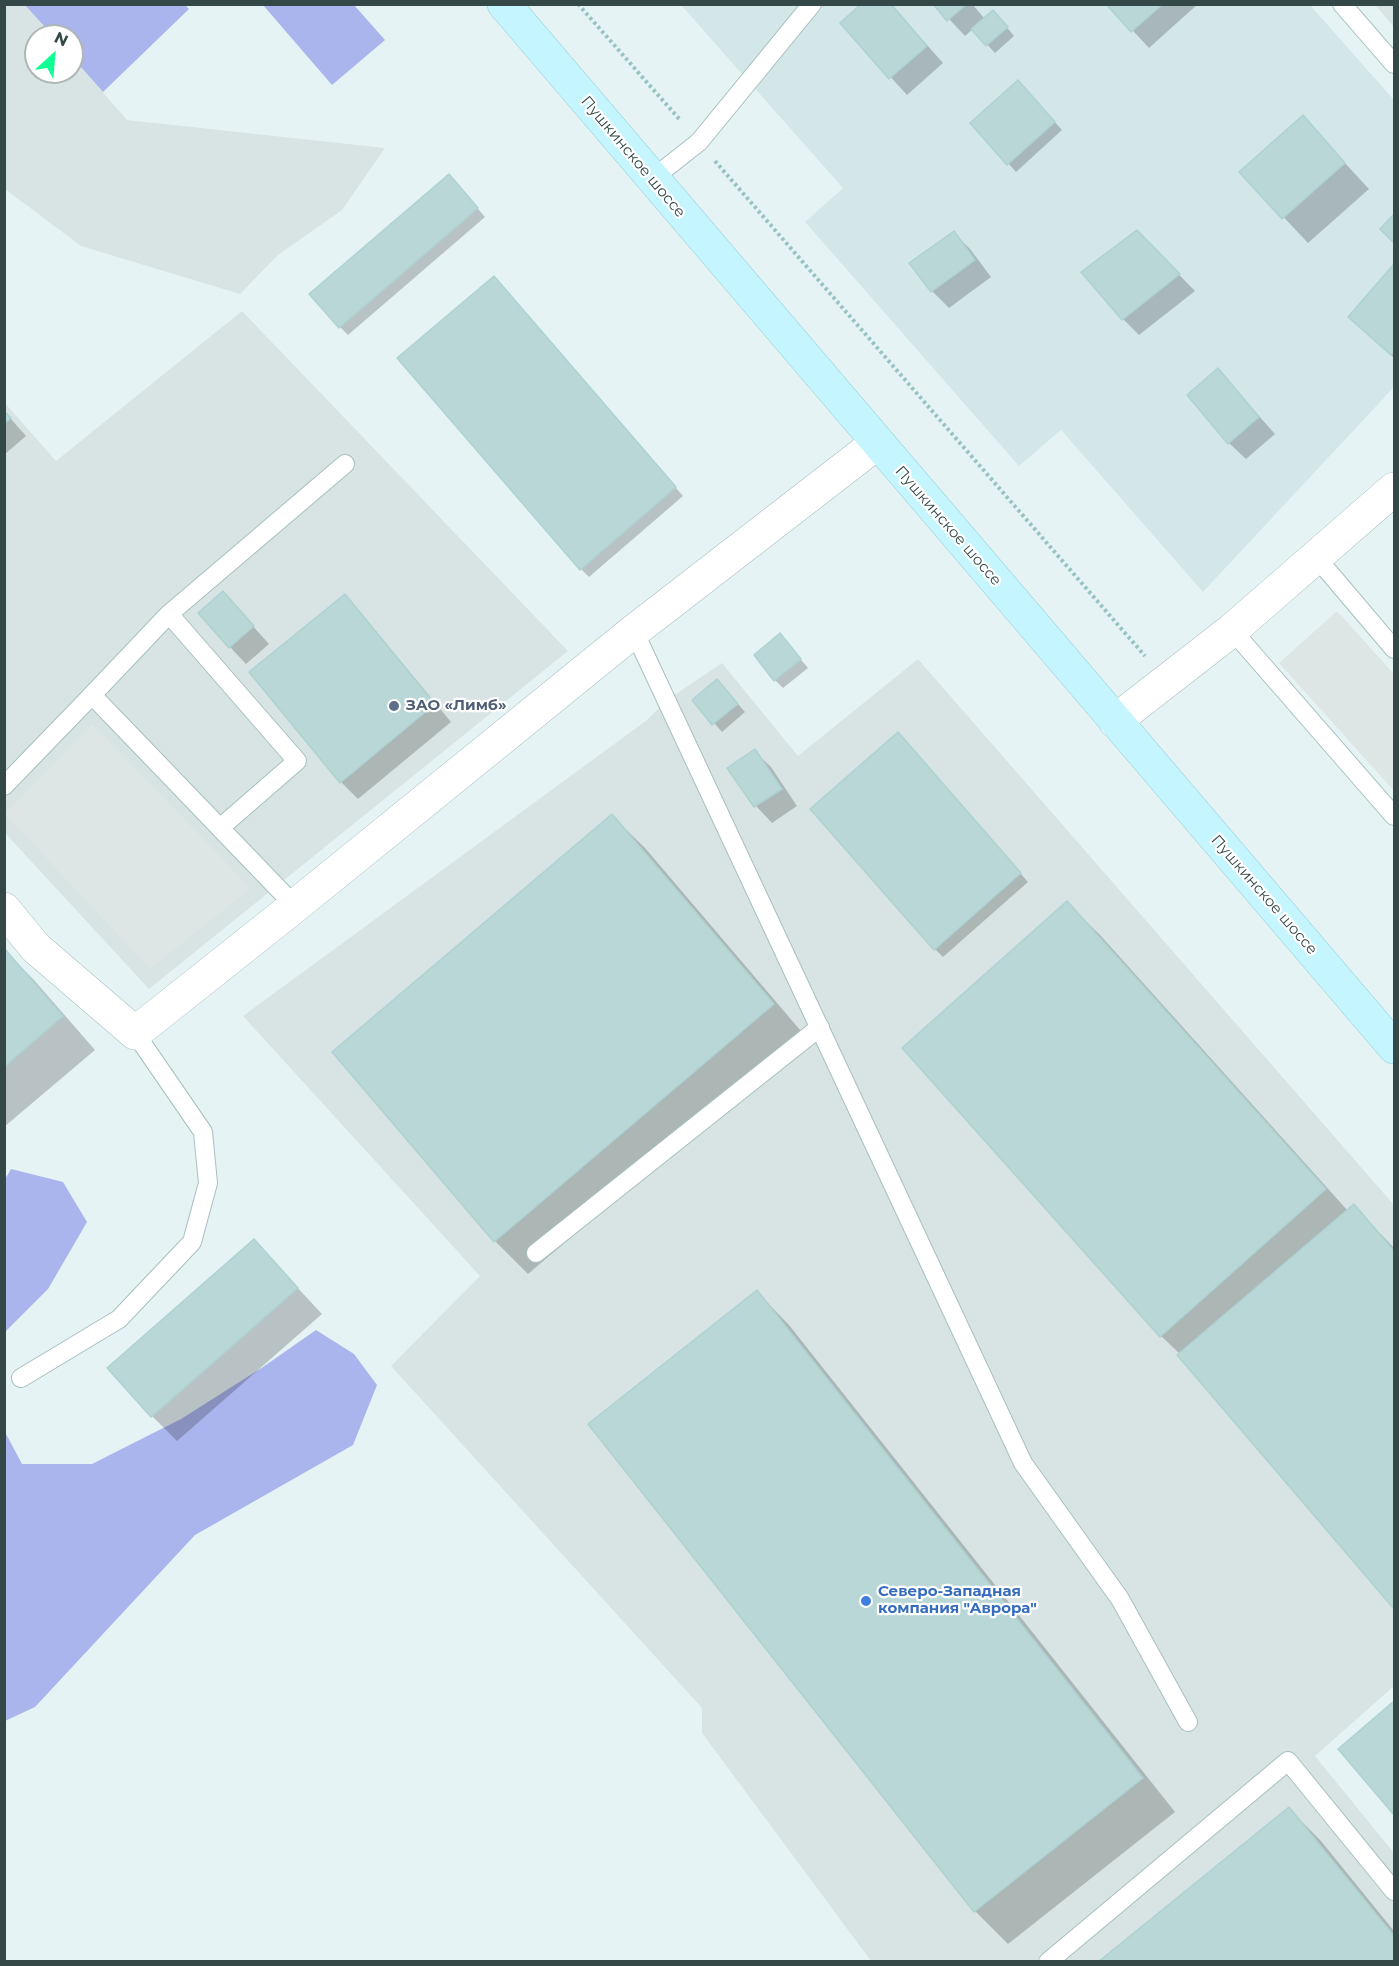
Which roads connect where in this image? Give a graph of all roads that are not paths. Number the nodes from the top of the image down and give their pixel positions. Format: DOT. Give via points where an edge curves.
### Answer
graph roads {
  1 [pos="504,4"];
  2 [pos="812,4"];
  3 [pos="1342,4"];
  4 [pos="1395,64"];
  5 [pos="652,179"];
  6 [pos="877,443"];
  7 [pos="345,464"];
  8 [pos="1395,489"];
  9 [pos="1316,557"];
  10 [pos="170,614"];
  11 [pos="1232,630"];
  12 [pos="634,631"];
  13 [pos="1395,649"];
  14 [pos="92,695"];
  15 [pos="1115,721"];
  16 [pos="4,786"];
  17 [pos="1395,816"];
  18 [pos="221,827"];
  19 [pos="295,906"];
  20 [pos="4,909"];
  21 [pos="820,1027"];
  22 [pos="135,1033"];
  23 [pos="1395,1047"];
  24 [pos="536,1253"];
  25 [pos="21,1378"];
  26 [pos="1188,1722"];
  27 [pos="1395,1891"];
  28 [pos="1048,1962"];
  1 -- 5 [label="main road, Пушкинское шоссе"];
  2 -- 5 [label="lane" via="699,142"];
  3 -- 4 [label="lane"];
  5 -- 6 [label="main road, Пушкинское шоссе"];
  6 -- 12 [label="street"];
  6 -- 15 [label="main road, Пушкинское шоссе"];
  7 -- 10 [label="lane"];
  8 -- 9 [label="street"];
  9 -- 11 [label="street"];
  9 -- 13 [label="lane"];
  10 -- 14 [label="lane"];
  10 -- 18 [label="lane" via="297,761"];
  11 -- 15 [label="street"];
  11 -- 17 [label="lane"];
  12 -- 19 [label="street"];
  12 -- 21 [label="lane"];
  14 -- 16 [label="lane"];
  14 -- 18 [label="lane"];
  15 -- 23 [label="main road, Пушкинское шоссе"];
  18 -- 19 [label="lane"];
  19 -- 22 [label="street"];
  20 -- 22 [label="street" via="36,948"];
  21 -- 24 [label="lane"];
  21 -- 26 [label="lane" via="1023,1463 1120,1599"];
  22 -- 25 [label="lane" via="203,1132 208,1183 192,1242 119,1319"];
  27 -- 28 [label="lane" via="1288,1761"];
}
